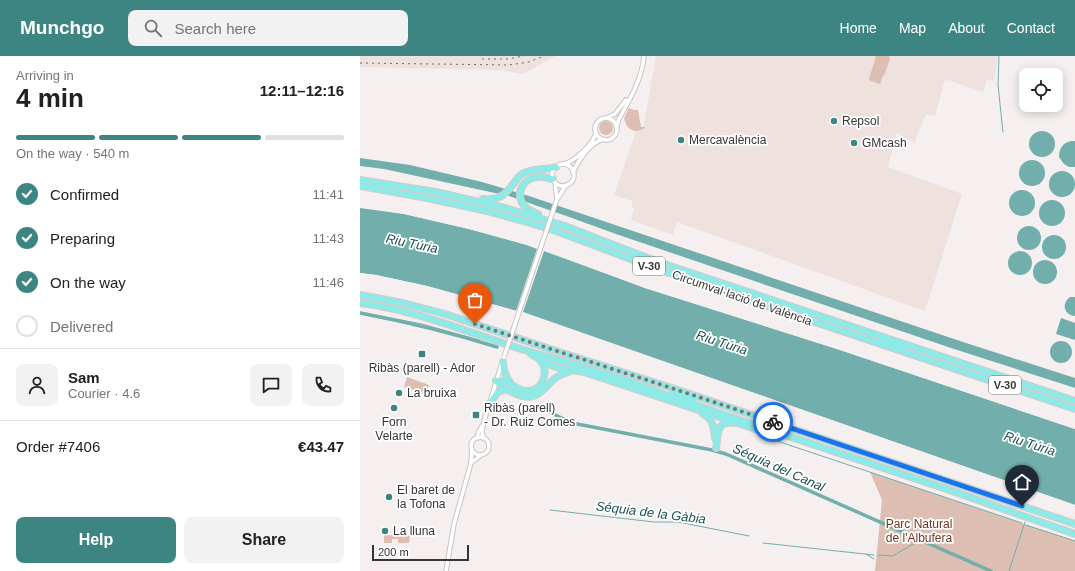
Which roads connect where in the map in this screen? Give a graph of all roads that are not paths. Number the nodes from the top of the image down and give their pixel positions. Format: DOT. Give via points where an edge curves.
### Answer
graph roads {
  1 [pos="644,56"];
  2 [pos="633,92"];
  3 [pos="608,118"];
  4 [pos="617,125"];
  5 [pos="596,132"];
  6 [pos="604,139"];
  7 [pos="564,165"];
  8 [pos="556,167"];
  9 [pos="572,172"];
  10 [pos="360,180"];
  11 [pos="554,181"];
  12 [pos="566,185"];
  13 [pos="360,186"];
  14 [pos="436,192"];
  15 [pos="557,199"];
  16 [pos="566,226"];
  17 [pos="360,295"];
  18 [pos="360,303"];
  19 [pos="820,316"];
  20 [pos="520,348"];
  21 [pos="504,359"];
  22 [pos="541,360"];
  23 [pos="934,362"];
  24 [pos="572,370"];
  25 [pos="643,379"];
  26 [pos="496,381"];
  27 [pos="513,386"];
  28 [pos="505,389"];
  29 [pos="671,401"];
  30 [pos="1075,401"];
  31 [pos="490,403"];
  32 [pos="1075,409"];
  33 [pos="743,420"];
  34 [pos="484,421"];
  35 [pos="478,438"];
  36 [pos="484,438"];
  37 [pos="791,440"];
  38 [pos="472,449"];
  39 [pos="481,455"];
  40 [pos="471,463"];
  41 [pos="929,483"];
  42 [pos="1075,524"];
  43 [pos="1075,534"];
  44 [pos="446,571"];
  1 -- 2 [label="street"];
  2 -- 3 [label="street" via="617,112"];
  2 -- 4 [label="street"];
  3 -- 4 [label="street"];
  3 -- 5 [label="street" via="602,118 598,122"];
  4 -- 6 [label="street" via="614,136"];
  5 -- 6 [label="street"];
  5 -- 7 [label="street" via="574,160"];
  6 -- 9 [label="street" via="595,143 577,162"];
  7 -- 8 [label="street"];
  7 -- 9 [label="street"];
  8 -- 11 [label="street" via="552,172"];
  8 -- 14 [label="highway" via="529,170 520,175 506,194 496,199"];
  9 -- 12 [label="street" via="572,180"];
  10 -- 14 [label="highway, Circumval·lació de València / V-30"];
  11 -- 12 [label="street" via="562,186"];
  11 -- 15 [label="street"];
  11 -- 16 [label="highway" via="540,176 531,178 520,190 520,198 522,204 532,212"];
  12 -- 15 [label="street"];
  13 -- 23 [label="highway, Circumval·lació de València / V-30" via="427,198 527,222 660,270"];
  14 -- 16 [label="highway, Circumval·lació de València / V-30" via="494,205"];
  15 -- 21 [label="street, bridge"];
  16 -- 19 [label="highway, Circumval·lació de València / V-30" via="661,263"];
  17 -- 25 [label="highway" via="445,314"];
  18 -- 20 [label="highway" via="443,322"];
  19 -- 23 [label="highway"];
  19 -- 30 [label="highway, Circumval·lació de València / V-30"];
  20 -- 22 [label="highway"];
  20 -- 33 [label="highway" via="620,378"];
  21 -- 26 [label="street"];
  21 -- 27 [label="highway" via="506,378"];
  22 -- 24 [label="highway" via="560,369"];
  22 -- 27 [label="highway" via="545,371 540,386 523,391"];
  23 -- 32 [label="highway, Circumval·lació de València / V-30"];
  24 -- 28 [label="highway" via="561,373 543,392 534,396 522,397"];
  24 -- 29 [label="highway"];
  25 -- 33 [label="highway" via="706,407"];
  25 -- 42 [label="highway"];
  26 -- 27 [label="highway" via="504,381"];
  26 -- 28 [label="highway"];
  26 -- 31 [label="street"];
  28 -- 31 [label="highway" via="498,392"];
  29 -- 37 [label="highway"];
  29 -- 37 [label="highway" via="709,417 713,424 716,448 718,431 726,423"];
  31 -- 34 [label="street"];
  33 -- 41 [label="highway"];
  34 -- 35 [label="street"];
  34 -- 36 [label="street"];
  35 -- 36 [label="street"];
  35 -- 38 [label="street" via="472,442"];
  36 -- 39 [label="street" via="489,447"];
  37 -- 41 [label="highway" via="886,472"];
  38 -- 39 [label="street"];
  38 -- 40 [label="street"];
  39 -- 40 [label="street"];
  40 -- 44 [label="street" via="454,524"];
  41 -- 43 [label="highway"];
}
